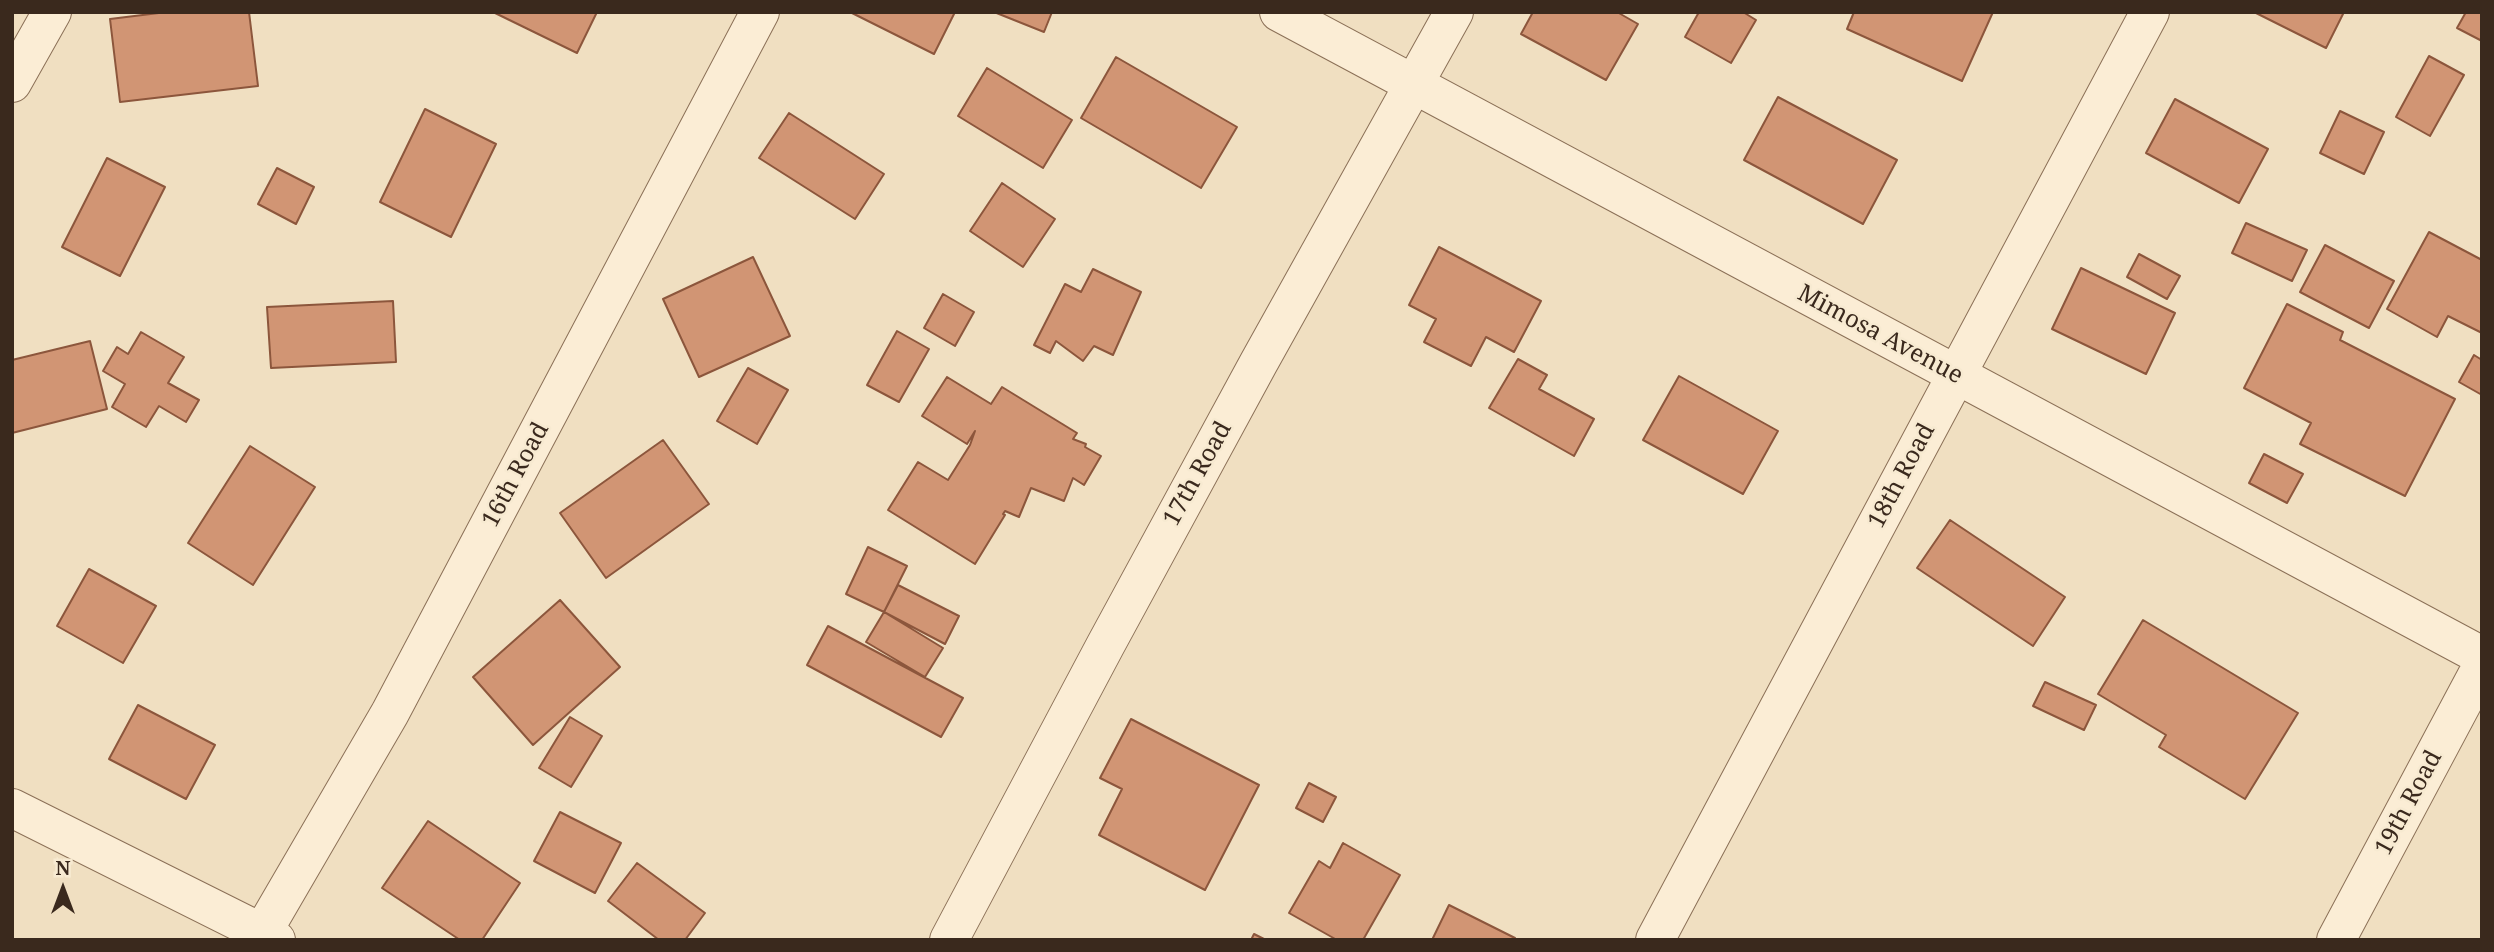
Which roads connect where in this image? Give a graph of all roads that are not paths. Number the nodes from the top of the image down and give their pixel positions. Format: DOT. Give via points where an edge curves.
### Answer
graph roads {
  1 [pos="52,12"];
  2 [pos="760,12"];
  3 [pos="1279,12"];
  4 [pos="1454,12"];
  5 [pos="2150,12"];
  6 [pos="12,83"];
  7 [pos="1416,84"];
  8 [pos="1956,376"];
  9 [pos="2482,656"];
  10 [pos="2482,666"];
  11 [pos="12,808"];
  12 [pos="269,936"];
  13 [pos="949,940"];
  14 [pos="1655,940"];
  15 [pos="2336,940"];
  1 -- 6 [label="street"];
  2 -- 12 [label="street, 16th Road"];
  3 -- 7 [label="street, Mimosa Avenue"];
  4 -- 7 [label="street, 17th Road"];
  5 -- 8 [label="street, 18th Road"];
  7 -- 8 [label="street, Mimosa Avenue"];
  7 -- 13 [label="street, 17th Road" via="1245,389"];
  8 -- 9 [label="street, Mimosa Avenue"];
  8 -- 14 [label="street, 18th Road"];
  10 -- 15 [label="street, 19th Road"];
  11 -- 12 [label="street"];
}
